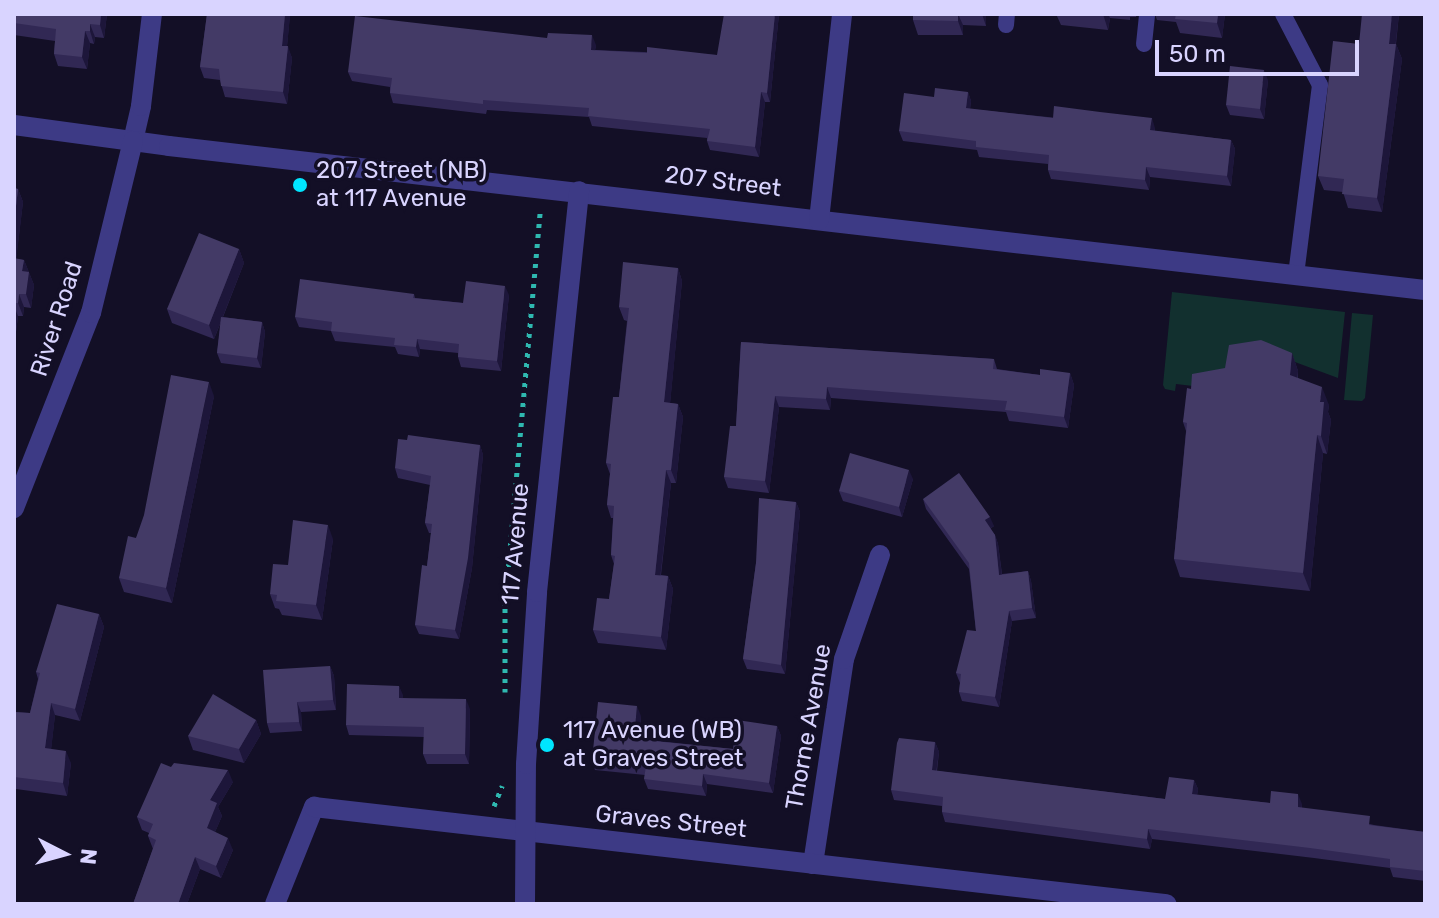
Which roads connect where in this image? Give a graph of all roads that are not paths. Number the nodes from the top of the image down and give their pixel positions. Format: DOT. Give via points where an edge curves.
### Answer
graph roads {
  1 [pos="152,14"];
  2 [pos="842,14"];
  3 [pos="1147,14"];
  4 [pos="1283,14"];
  5 [pos="1144,44"];
  6 [pos="14,125"];
  7 [pos="133,141"];
  8 [pos="579,191"];
  9 [pos="819,220"];
  10 [pos="1296,274"];
  11 [pos="1425,290"];
  12 [pos="14,508"];
  13 [pos="880,555"];
  14 [pos="528,833"];
  15 [pos="813,864"];
  16 [pos="275,904"];
  17 [pos="525,904"];
  18 [pos="1166,904"];
  1 -- 7 [label="street, River Road"];
  2 -- 9 [label="street"];
  3 -- 5 [label="lane"];
  4 -- 10 [label="lane" via="1320,85"];
  6 -- 7 [label="street, 207 Street"];
  7 -- 8 [label="street, 207 Street"];
  7 -- 12 [label="street, River Road" via="91,313"];
  8 -- 9 [label="street, 207 Street"];
  8 -- 14 [label="street, 117 Avenue" via="536,607 526,764"];
  9 -- 10 [label="street, 207 Street"];
  10 -- 11 [label="street, 207 Street"];
  13 -- 15 [label="street, Thorne Avenue" via="844,659"];
  14 -- 15 [label="street, Graves Street"];
  14 -- 16 [label="street, Graves Street" via="314,807"];
  14 -- 17 [label="street, 117 Avenue"];
  15 -- 18 [label="street, Graves Street"];
}
